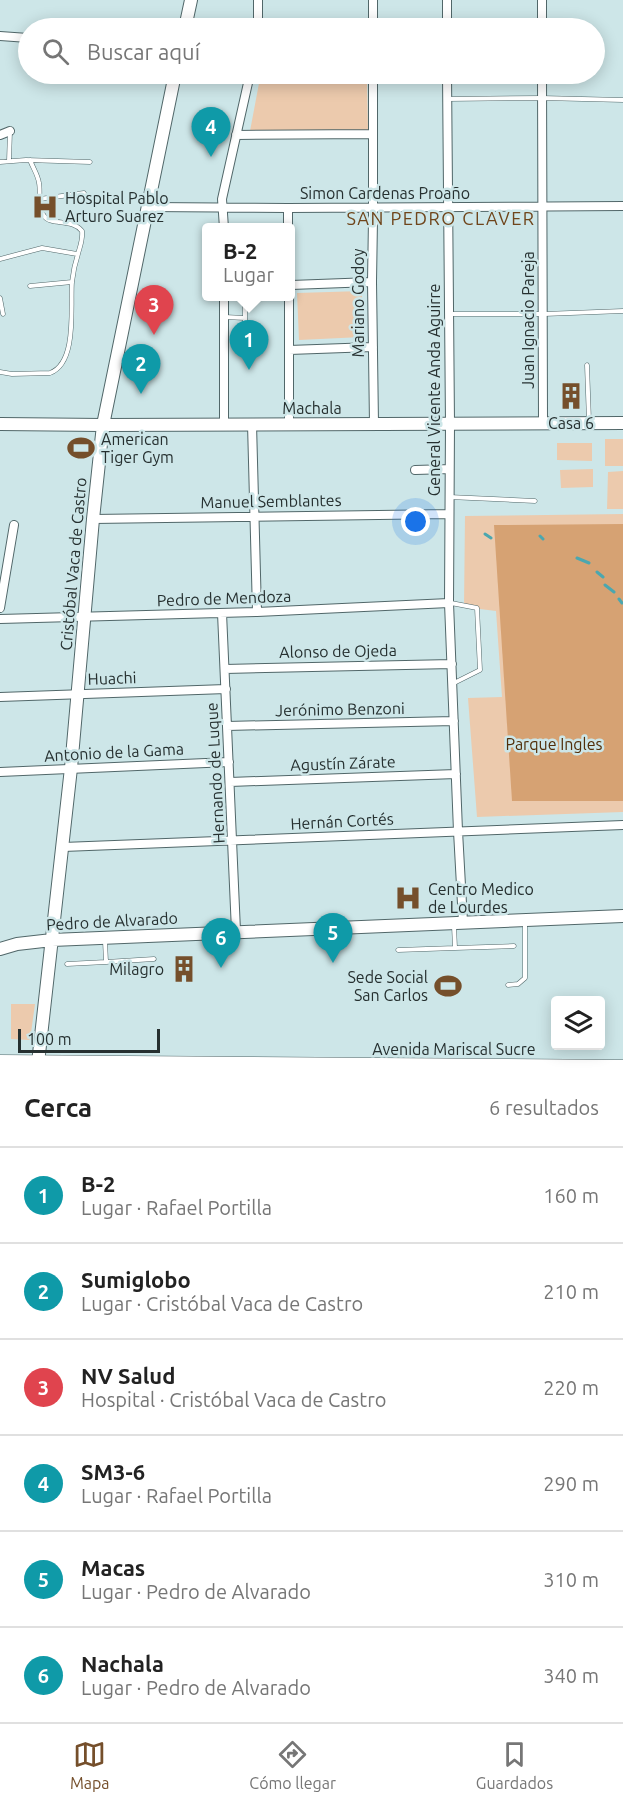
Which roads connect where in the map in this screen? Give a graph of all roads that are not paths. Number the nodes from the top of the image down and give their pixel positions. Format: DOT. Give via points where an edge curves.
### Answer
graph roads {
  1 [pos="191,0"];
  2 [pos="258,0"];
  3 [pos="373,0"];
  4 [pos="447,0"];
  5 [pos="542,0"];
  6 [pos="187,18"];
  7 [pos="258,18"];
  8 [pos="373,18"];
  9 [pos="447,18"];
  10 [pos="542,18"];
  11 [pos="0,36"];
  12 [pos="18,37"];
  13 [pos="174,84"];
  14 [pos="248,84"];
  15 [pos="373,84"];
  16 [pos="447,84"];
  17 [pos="542,84"];
  18 [pos="542,98"];
  19 [pos="447,99"];
  20 [pos="623,100"];
  21 [pos="10,131"];
  22 [pos="373,134"];
  23 [pos="0,135"];
  24 [pos="236,135"];
  25 [pos="9,160"];
  26 [pos="30,160"];
  27 [pos="0,162"];
  28 [pos="90,162"];
  29 [pos="84,193"];
  30 [pos="40,199"];
  31 [pos="623,206"];
  32 [pos="147,207"];
  33 [pos="543,207"];
  34 [pos="223,208"];
  35 [pos="288,208"];
  36 [pos="373,208"];
  37 [pos="448,208"];
  38 [pos="224,223"];
  39 [pos="288,223"];
  40 [pos="77,254"];
  41 [pos="0,259"];
  42 [pos="72,282"];
  43 [pos="372,282"];
  44 [pos="295,285"];
  45 [pos="30,286"];
  46 [pos="0,298"];
  47 [pos="224,301"];
  48 [pos="245,301"];
  49 [pos="289,301"];
  50 [pos="623,311"];
  51 [pos="3,314"];
  52 [pos="449,314"];
  53 [pos="544,314"];
  54 [pos="224,317"];
  55 [pos="245,318"];
  56 [pos="373,347"];
  57 [pos="289,350"];
  58 [pos="245,352"];
  59 [pos="587,365"];
  60 [pos="0,372"];
  61 [pos="543,422"];
  62 [pos="589,422"];
  63 [pos="623,423"];
  64 [pos="0,424"];
  65 [pos="224,424"];
  66 [pos="252,424"];
  67 [pos="289,424"];
  68 [pos="374,424"];
  69 [pos="450,424"];
  70 [pos="104,425"];
  71 [pos="449,469"];
  72 [pos="415,470"];
  73 [pos="449,497"];
  74 [pos="535,501"];
  75 [pos="449,514"];
  76 [pos="255,516"];
  77 [pos="93,519"];
  78 [pos="14,525"];
  79 [pos="449,603"];
  80 [pos="0,608"];
  81 [pos="257,612"];
  82 [pos="222,613"];
  83 [pos="84,618"];
  84 [pos="0,619"];
  85 [pos="452,664"];
  86 [pos="225,669"];
  87 [pos="453,683"];
  88 [pos="226,689"];
  89 [pos="78,695"];
  90 [pos="0,697"];
  91 [pos="454,722"];
  92 [pos="227,726"];
  93 [pos="229,762"];
  94 [pos="71,768"];
  95 [pos="0,772"];
  96 [pos="456,774"];
  97 [pos="230,782"];
  98 [pos="623,825"];
  99 [pos="458,831"];
  100 [pos="233,841"];
  101 [pos="63,847"];
  102 [pos="623,916"];
  103 [pos="525,920"];
  104 [pos="459,922"];
  105 [pos="236,931"];
  106 [pos="105,938"];
  107 [pos="52,940"];
  108 [pos="514,946"];
  109 [pos="454,948"];
  110 [pos="0,949"];
  111 [pos="398,950"];
  112 [pos="154,959"];
  113 [pos="106,962"];
  114 [pos="67,964"];
  115 [pos="508,985"];
  116 [pos="0,1062"];
  117 [pos="38,1063"];
  118 [pos="285,1065"];
  119 [pos="623,1067"];
  120 [pos="310,1068"];
  1 -- 6 [label="main road"];
  2 -- 7 [label="street"];
  3 -- 8 [label="street"];
  4 -- 9 [label="street"];
  5 -- 10 [label="street"];
  11 -- 12 [label="street"];
  13 -- 32 [label="main road, Cristóbal Vaca de Castro"];
  14 -- 24 [label="street"];
  15 -- 22 [label="street, Mariano Godoy"];
  16 -- 19 [label="street, General Vicente Anda Aguirre"];
  17 -- 18 [label="street, Juan Ignacio Pareja"];
  18 -- 19 [label="lane"];
  18 -- 20 [label="lane"];
  18 -- 33 [label="street, Juan Ignacio Pareja"];
  19 -- 37 [label="street, General Vicente Anda Aguirre"];
  21 -- 23 [label="street"];
  21 -- 25 [label="lane"];
  22 -- 24 [label="street"];
  22 -- 36 [label="street, Mariano Godoy"];
  24 -- 34 [label="street"];
  25 -- 26 [label="lane"];
  25 -- 27 [label="lane"];
  26 -- 28 [label="lane"];
  26 -- 30 [label="lane" via="39,181"];
  29 -- 30 [label="lane"];
  30 -- 40 [label="lane" via="46,218 73,224 82,231"];
  31 -- 33 [label="street, Simon Cardenas Proaño"];
  32 -- 34 [label="street, Simon Cardenas Proaño"];
  32 -- 70 [label="main road, Cristóbal Vaca de Castro"];
  33 -- 37 [label="street, Simon Cardenas Proaño"];
  33 -- 53 [label="street, Juan Ignacio Pareja"];
  34 -- 35 [label="street, Simon Cardenas Proaño"];
  34 -- 38 [label="street"];
  35 -- 36 [label="street, Simon Cardenas Proaño"];
  35 -- 39 [label="street"];
  36 -- 37 [label="street, Simon Cardenas Proaño"];
  36 -- 43 [label="street, Mariano Godoy"];
  37 -- 52 [label="street, General Vicente Anda Aguirre"];
  40 -- 41 [label="lane" via="42,248"];
  40 -- 42 [label="lane"];
  42 -- 45 [label="lane"];
  42 -- 60 [label="lane" via="72,327 59,368 50,373"];
  43 -- 44 [label="street"];
  43 -- 56 [label="street, Mariano Godoy"];
  46 -- 51 [label="lane"];
  47 -- 54 [label="street"];
  48 -- 55 [label="lane"];
  49 -- 57 [label="street"];
  50 -- 53 [label="lane"];
  52 -- 53 [label="lane"];
  52 -- 69 [label="street, General Vicente Anda Aguirre"];
  53 -- 61 [label="street, Juan Ignacio Pareja"];
  54 -- 55 [label="lane"];
  54 -- 65 [label="street"];
  55 -- 58 [label="lane"];
  56 -- 57 [label="street"];
  56 -- 68 [label="street, Mariano Godoy"];
  57 -- 67 [label="street"];
  59 -- 62 [label="lane"];
  61 -- 62 [label="main road, Machala"];
  61 -- 69 [label="main road, Machala"];
  62 -- 63 [label="main road, Machala"];
  64 -- 70 [label="main road, Machala"];
  65 -- 66 [label="main road, Machala"];
  65 -- 70 [label="main road, Machala"];
  66 -- 67 [label="main road, Machala"];
  66 -- 76 [label="street"];
  67 -- 68 [label="main road, Machala"];
  68 -- 69 [label="main road, Machala"];
  69 -- 71 [label="street, General Vicente Anda Aguirre"];
  70 -- 77 [label="main road, Cristóbal Vaca de Castro"];
  71 -- 72 [label="street"];
  71 -- 73 [label="street, General Vicente Anda Aguirre"];
  73 -- 74 [label="lane"];
  73 -- 75 [label="street, General Vicente Anda Aguirre"];
  75 -- 76 [label="street, Manuel Semblantes"];
  75 -- 79 [label="street, General Vicente Anda Aguirre"];
  76 -- 77 [label="street, Manuel Semblantes"];
  76 -- 81 [label="street"];
  77 -- 83 [label="main road, Cristóbal Vaca de Castro"];
  78 -- 80 [label="street"];
  79 -- 81 [label="street, Pedro de Mendoza"];
  79 -- 85 [label="street, General Vicente Anda Aguirre"];
  79 -- 87 [label="lane" via="477,608 480,670"];
  81 -- 82 [label="street, Pedro de Mendoza"];
  82 -- 83 [label="street, Pedro de Mendoza"];
  82 -- 86 [label="street, Hernando de Luque"];
  83 -- 84 [label="street, Pedro de Mendoza"];
  83 -- 89 [label="main road, Cristóbal Vaca de Castro"];
  85 -- 86 [label="street, Alonso de Ojeda"];
  85 -- 87 [label="street, General Vicente Anda Aguirre"];
  86 -- 88 [label="street, Hernando de Luque"];
  87 -- 91 [label="street, General Vicente Anda Aguirre"];
  88 -- 89 [label="street, Huachi"];
  88 -- 92 [label="street, Hernando de Luque"];
  89 -- 90 [label="street, Huachi"];
  89 -- 94 [label="main road, Cristóbal Vaca de Castro"];
  91 -- 92 [label="street, Jerónimo Benzoni"];
  91 -- 96 [label="street, General Vicente Anda Aguirre"];
  92 -- 93 [label="street, Hernando de Luque"];
  93 -- 94 [label="street, Antonio de la Gama"];
  93 -- 97 [label="street, Hernando de Luque"];
  94 -- 95 [label="street, Antonio de la Gama"];
  94 -- 101 [label="main road, Cristóbal Vaca de Castro"];
  96 -- 97 [label="street, Agustín Zárate"];
  96 -- 99 [label="street, General Vicente Anda Aguirre"];
  97 -- 100 [label="street, Hernando de Luque"];
  98 -- 99 [label="street, Hernán Cortés"];
  99 -- 100 [label="street, Hernán Cortés"];
  99 -- 104 [label="street, General Vicente Anda Aguirre"];
  100 -- 101 [label="street, Hernán Cortés"];
  100 -- 105 [label="street, Hernando de Luque"];
  101 -- 107 [label="main road, Cristóbal Vaca de Castro"];
  102 -- 103 [label="main road, Pedro de Alvarado"];
  103 -- 104 [label="main road, Pedro de Alvarado"];
  103 -- 115 [label="lane" via="525,978"];
  104 -- 105 [label="main road, Pedro de Alvarado"];
  104 -- 109 [label="lane"];
  105 -- 106 [label="main road, Pedro de Alvarado"];
  106 -- 107 [label="main road, Pedro de Alvarado"];
  106 -- 113 [label="lane"];
  107 -- 110 [label="main road, Pedro de Alvarado"];
  107 -- 117 [label="main road, Cristóbal Vaca de Castro"];
  108 -- 109 [label="lane"];
  109 -- 111 [label="lane"];
  112 -- 113 [label="lane"];
  113 -- 114 [label="lane"];
  116 -- 117 [label="main road, Avenida Mariscal Sucre"];
  117 -- 118 [label="main road, Avenida Mariscal Sucre"];
  118 -- 119 [label="main road, Avenida Mariscal Sucre"];
  118 -- 120 [label="main road, Avenida Mariscal Sucre"];
}
